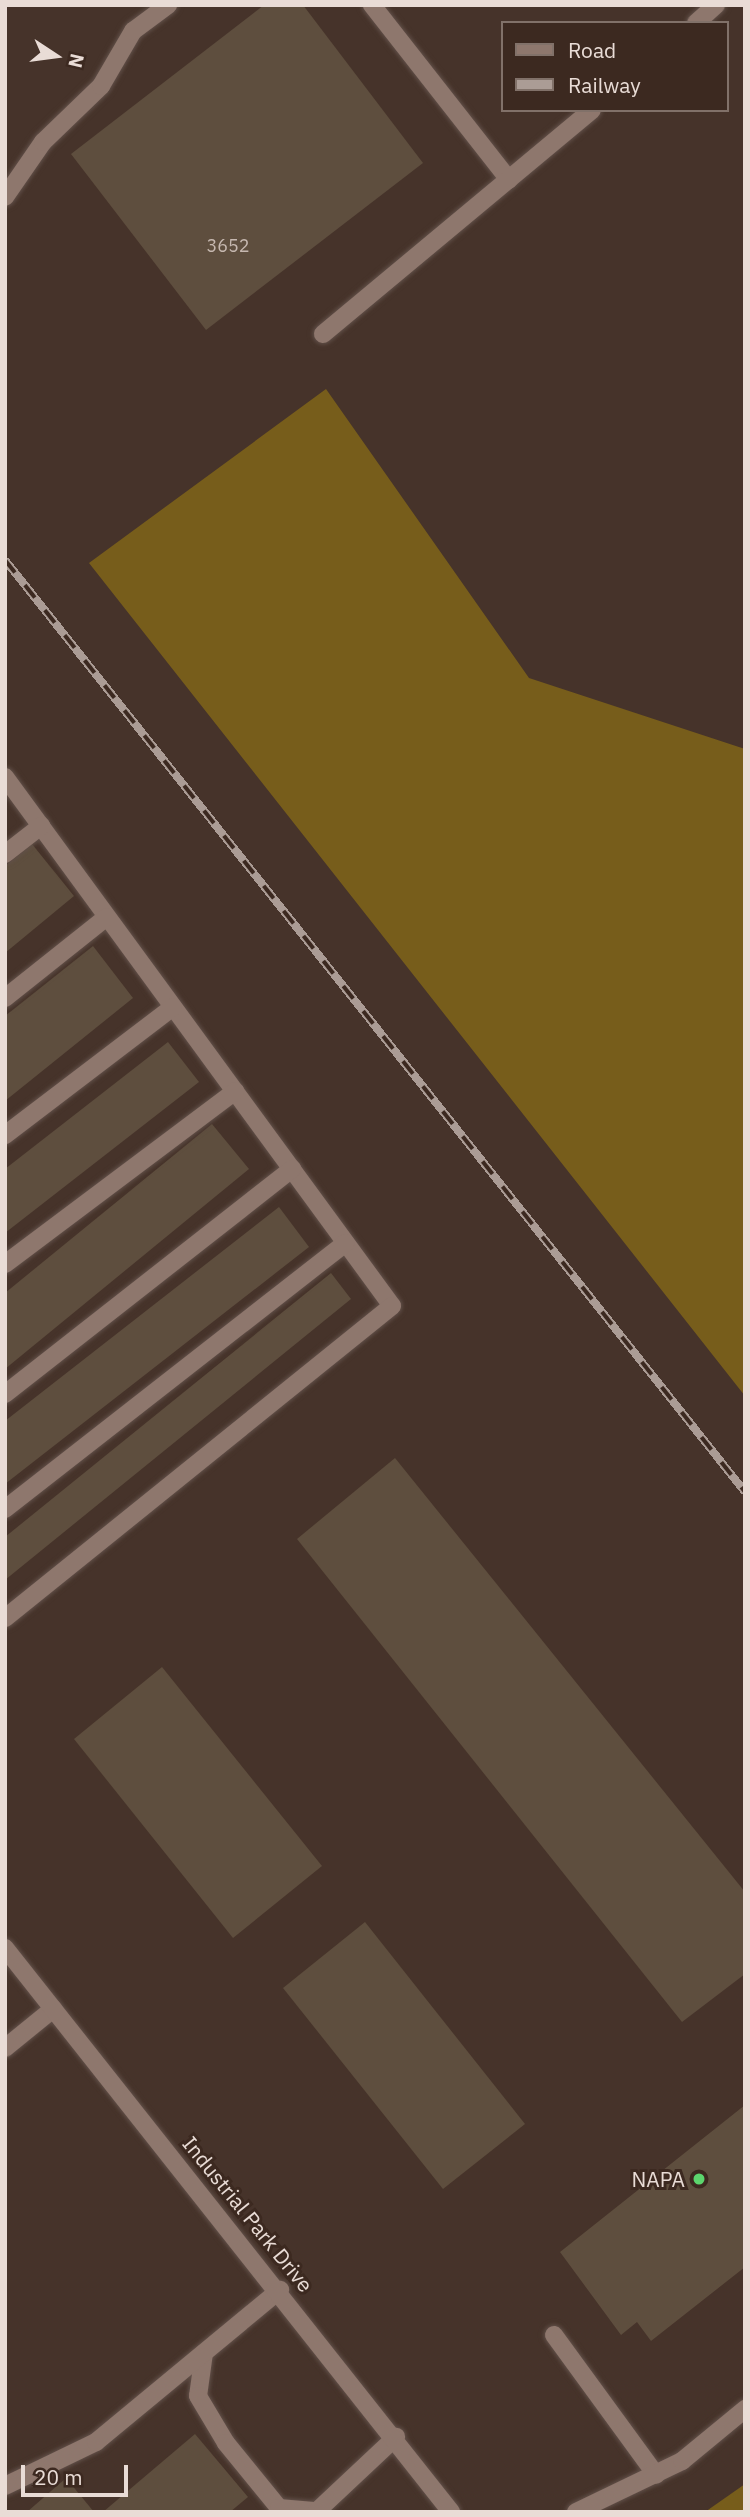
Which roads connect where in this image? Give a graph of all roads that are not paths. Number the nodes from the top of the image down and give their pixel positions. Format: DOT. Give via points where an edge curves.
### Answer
graph roads {
  1 [pos="169,5"];
  2 [pos="372,5"];
  3 [pos="716,5"];
  4 [pos="698,21"];
  5 [pos="590,112"];
  6 [pos="509,180"];
  7 [pos="5,197"];
  8 [pos="323,334"];
  9 [pos="5,777"];
  10 [pos="41,826"];
  11 [pos="5,854"];
  12 [pos="107,917"];
  13 [pos="5,998"];
  14 [pos="173,1007"];
  15 [pos="235,1091"];
  16 [pos="5,1135"];
  17 [pos="292,1169"];
  18 [pos="346,1243"];
  19 [pos="5,1264"];
  20 [pos="5,1394"];
  21 [pos="5,1509"];
  22 [pos="5,1618"];
  23 [pos="5,1948"];
  24 [pos="53,2009"];
  25 [pos="5,2048"];
  26 [pos="280,2290"];
  27 [pos="554,2335"];
  28 [pos="204,2353"];
  29 [pos="745,2409"];
  30 [pos="396,2437"];
  31 [pos="656,2475"];
  32 [pos="5,2486"];
  33 [pos="316,2511"];
  34 [pos="451,2512"];
  35 [pos="576,2512"];
  1 -- 7 [label="street" via="133,31 102,86 43,142"];
  2 -- 6 [label="street"];
  3 -- 4 [label="street"];
  5 -- 6 [label="street"];
  6 -- 8 [label="street"];
  9 -- 10 [label="street"];
  10 -- 11 [label="street"];
  10 -- 12 [label="street"];
  12 -- 13 [label="street"];
  12 -- 14 [label="street"];
  14 -- 15 [label="street"];
  14 -- 16 [label="street"];
  15 -- 17 [label="street"];
  15 -- 19 [label="street"];
  17 -- 18 [label="street"];
  17 -- 20 [label="street"];
  18 -- 21 [label="street"];
  18 -- 22 [label="street" via="392,1306"];
  23 -- 24 [label="street, Industrial Park Drive"];
  24 -- 25 [label="street"];
  24 -- 26 [label="street, Industrial Park Drive"];
  26 -- 28 [label="street"];
  26 -- 30 [label="street, Industrial Park Drive"];
  27 -- 31 [label="street"];
  28 -- 32 [label="street" via="96,2442"];
  28 -- 33 [label="street" via="198,2396 226,2443 279,2508"];
  29 -- 31 [label="street"];
  30 -- 33 [label="street"];
  30 -- 34 [label="street, Industrial Park Drive"];
  31 -- 35 [label="street"];
}
